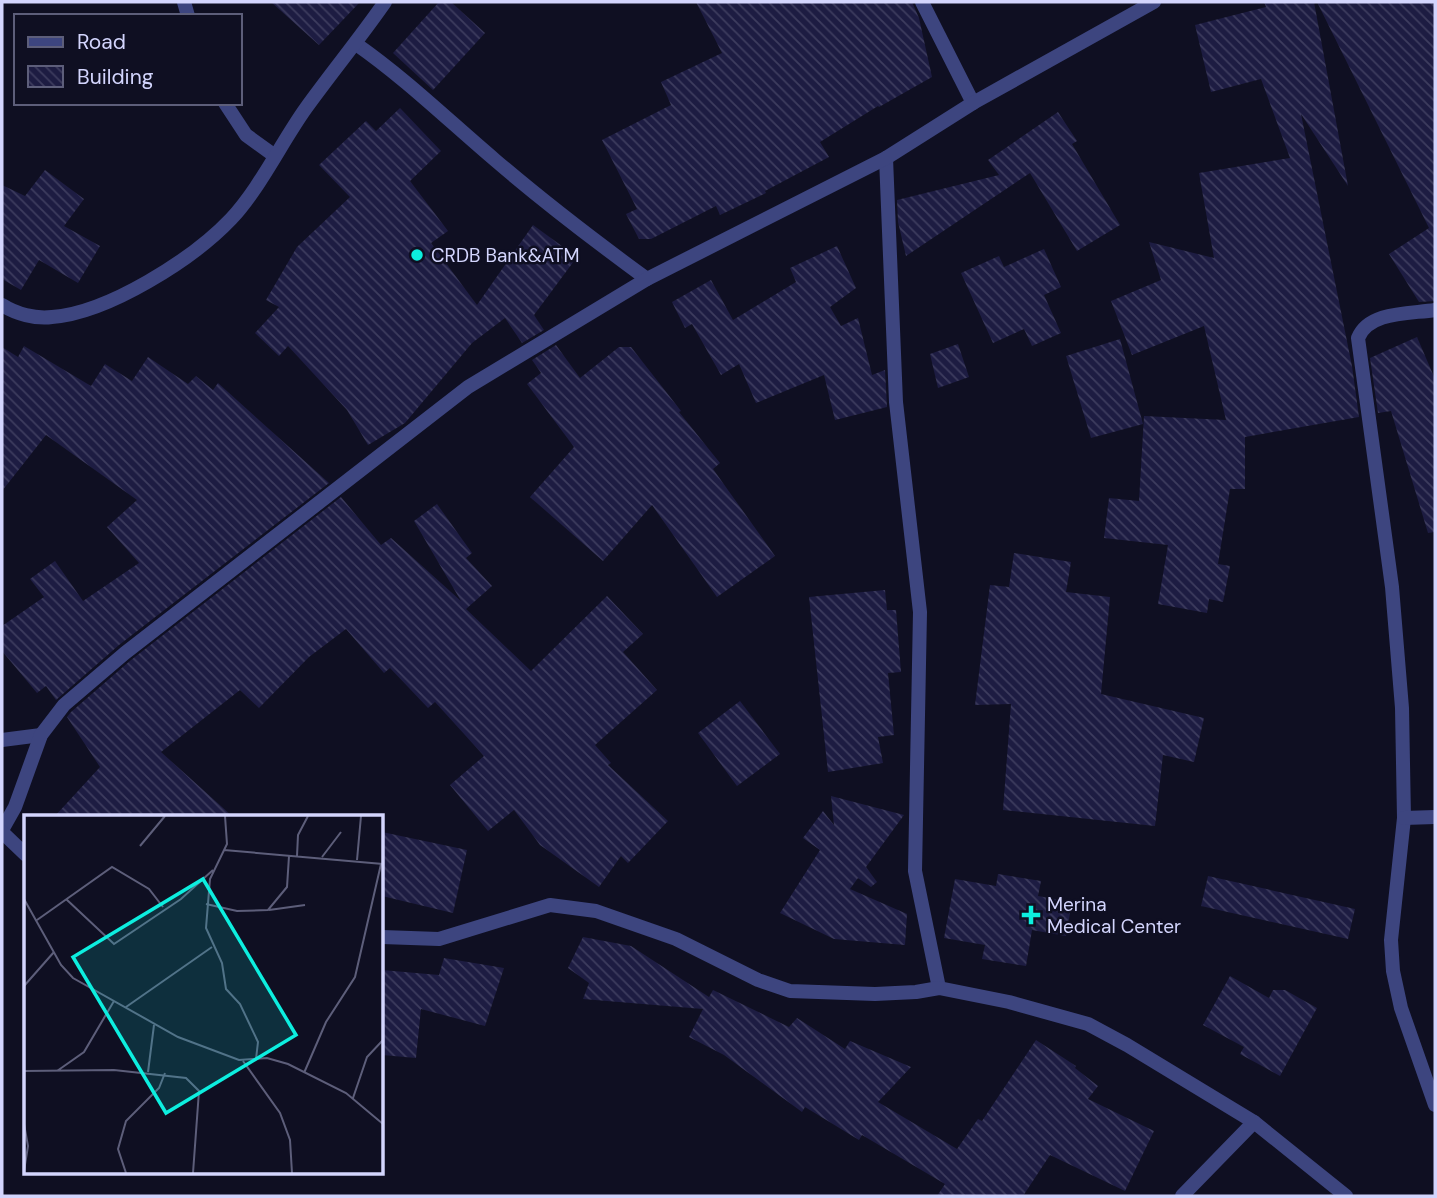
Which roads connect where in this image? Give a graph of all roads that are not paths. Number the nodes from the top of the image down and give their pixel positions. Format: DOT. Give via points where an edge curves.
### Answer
graph roads {
  1 [pos="385,2"];
  2 [pos="922,2"];
  3 [pos="1154,2"];
  4 [pos="356,44"];
  5 [pos="973,103"];
  6 [pos="226,105"];
  7 [pos="275,156"];
  8 [pos="886,158"];
  9 [pos="647,279"];
  10 [pos="2,305"];
  11 [pos="1435,310"];
  12 [pos="41,735"];
  13 [pos="2,740"];
  14 [pos="1435,817"];
  15 [pos="1404,818"];
  16 [pos="2,831"];
  17 [pos="24,853"];
  18 [pos="383,936"];
  19 [pos="939,988"];
  20 [pos="1435,1105"];
  21 [pos="1254,1122"];
  22 [pos="1182,1196"];
  23 [pos="1346,1196"];
  1 -- 4 [label="street"];
  2 -- 5 [label="street"];
  3 -- 5 [label="street"];
  4 -- 7 [label="street"];
  4 -- 9 [label="street"];
  5 -- 8 [label="street"];
  6 -- 7 [label="street" via="246,135"];
  7 -- 10 [label="street" via="233,217 199,249 159,276 97,306 52,317 16,313"];
  8 -- 9 [label="street"];
  8 -- 19 [label="street" via="896,402 920,612 915,871"];
  9 -- 12 [label="street" via="468,387 125,653 64,705"];
  11 -- 15 [label="street" via="1372,321 1358,338 1392,587 1402,708"];
  12 -- 13 [label="street"];
  12 -- 16 [label="street"];
  14 -- 15 [label="street"];
  15 -- 20 [label="street" via="1391,940 1393,971"];
  16 -- 17 [label="street"];
  18 -- 19 [label="street" via="439,939 550,905 596,911 676,939 790,991 875,994"];
  19 -- 21 [label="street" via="1088,1024"];
  21 -- 22 [label="street"];
  21 -- 23 [label="street"];
}
